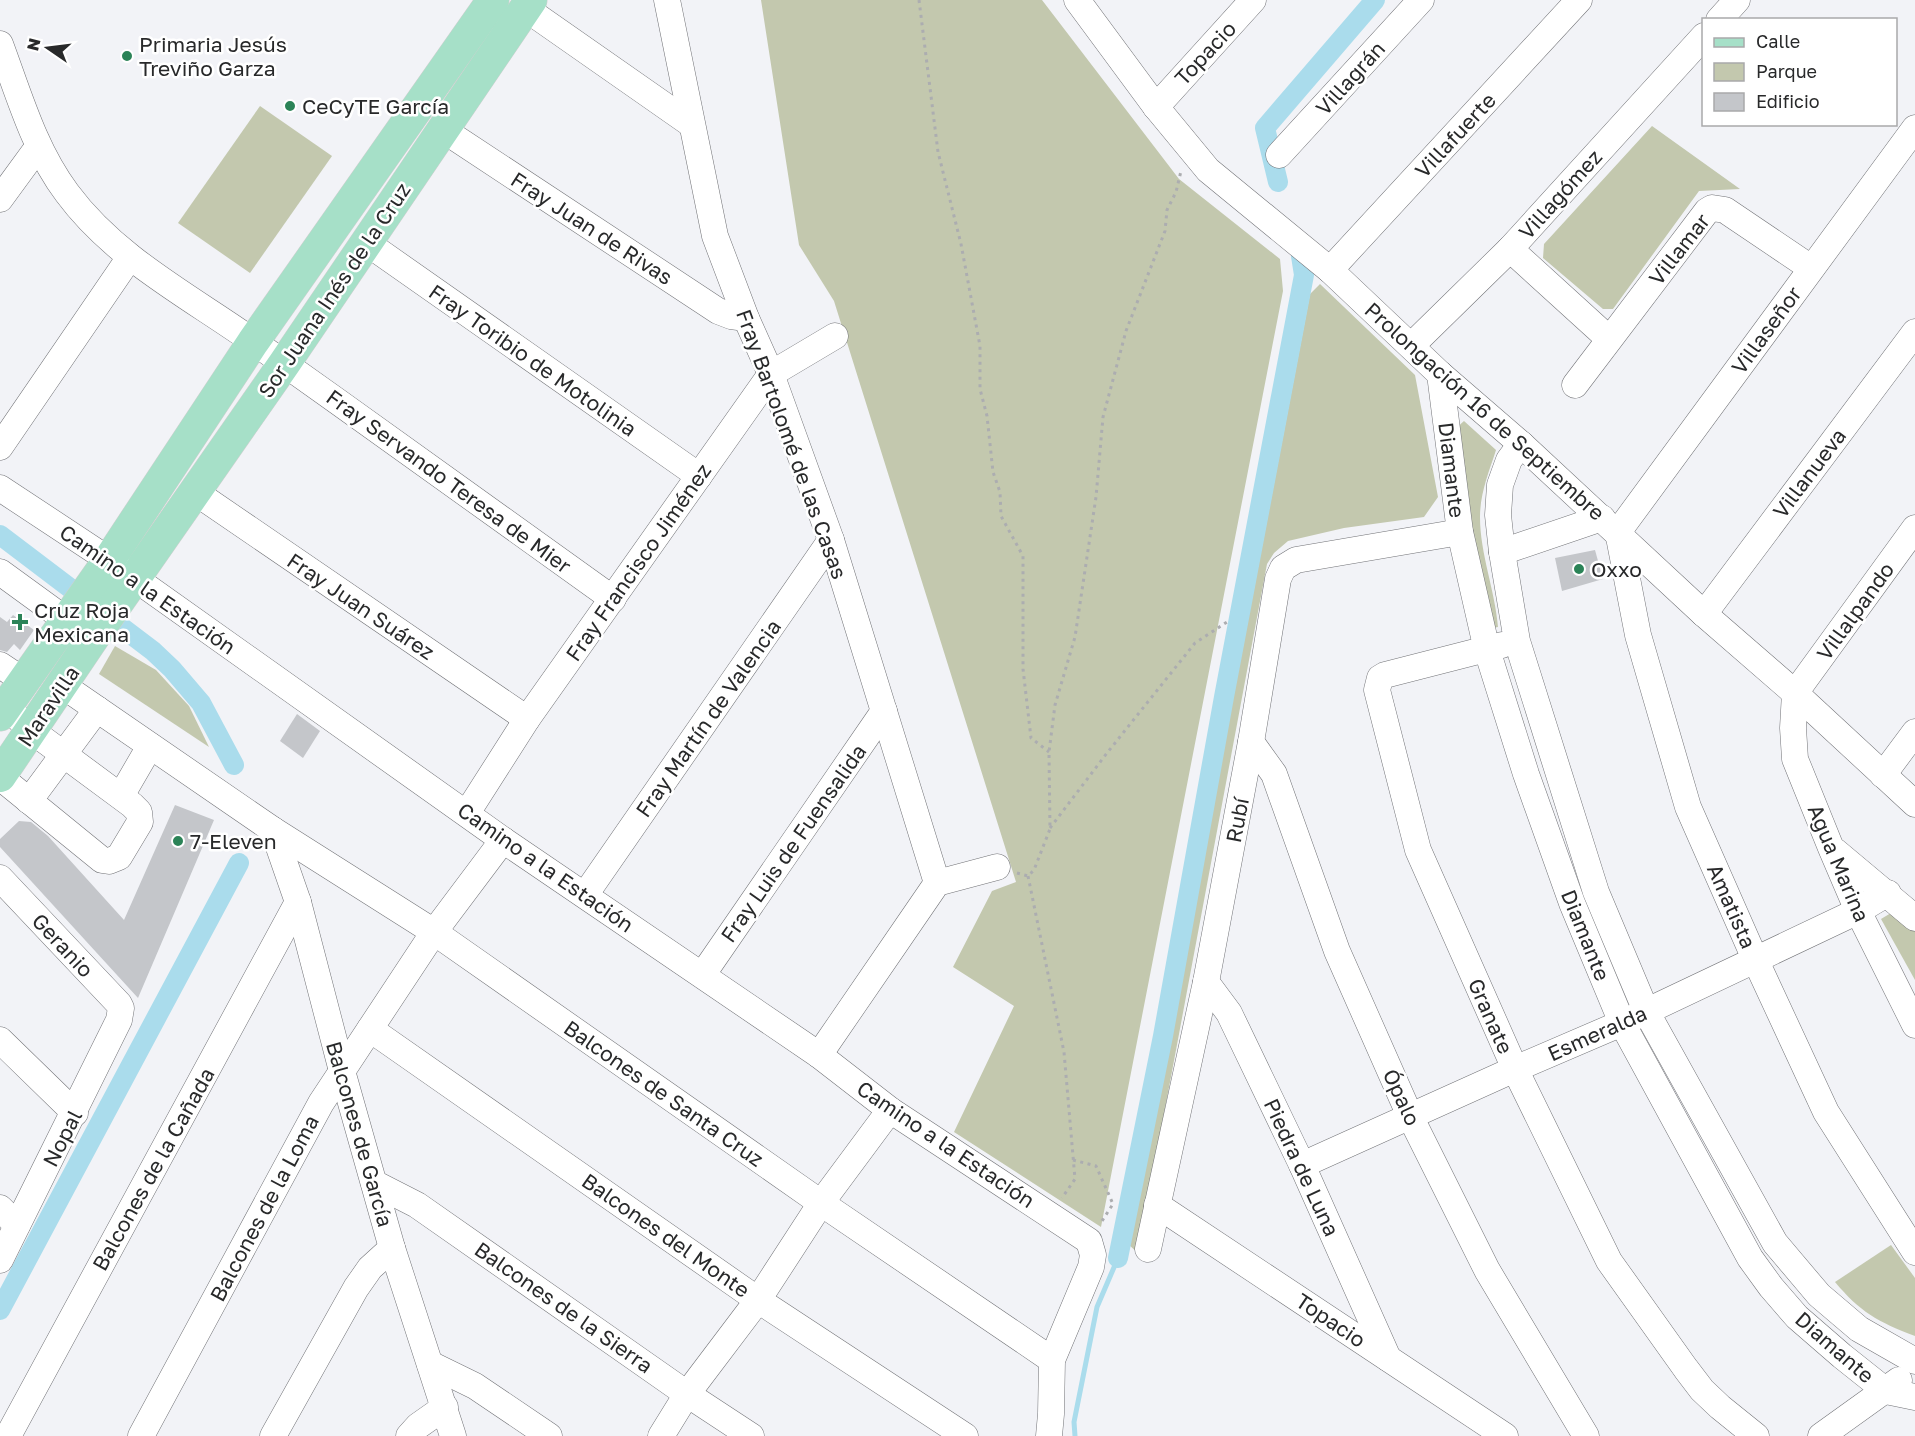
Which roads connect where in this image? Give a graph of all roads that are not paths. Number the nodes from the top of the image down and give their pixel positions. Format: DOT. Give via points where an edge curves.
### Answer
graph roads {
  1 [pos="493,0"];
  2 [pos="667,0"];
  3 [pos="1253,0"];
  4 [pos="1421,0"];
  5 [pos="1579,0"];
  6 [pos="1737,0"];
  7 [pos="528,4"];
  8 [pos="1088,5"];
  9 [pos="1721,18"];
  10 [pos="1702,38"];
  11 [pos="0,44"];
  12 [pos="1156,106"];
  13 [pos="691,124"];
  14 [pos="1915,128"];
  15 [pos="442,129"];
  16 [pos="38,147"];
  17 [pos="1279,155"];
  18 [pos="0,198"];
  19 [pos="367,243"];
  20 [pos="1510,249"];
  21 [pos="130,258"];
  22 [pos="1811,268"];
  23 [pos="1330,270"];
  24 [pos="746,318"];
  25 [pos="1915,332"];
  26 [pos="835,336"];
  27 [pos="1609,339"];
  28 [pos="253,342"];
  29 [pos="1411,346"];
  30 [pos="284,364"];
  31 [pos="771,374"];
  32 [pos="1440,374"];
  33 [pos="1575,385"];
  34 [pos="1521,444"];
  35 [pos="0,447"];
  36 [pos="699,476"];
  37 [pos="0,488"];
  38 [pos="195,492"];
  39 [pos="1610,525"];
  40 [pos="1915,528"];
  41 [pos="1460,532"];
  42 [pos="831,540"];
  43 [pos="1502,552"];
  44 [pos="102,569"];
  45 [pos="0,572"];
  46 [pos="130,585"];
  47 [pos="613,599"];
  48 [pos="1704,614"];
  49 [pos="68,616"];
  50 [pos="1517,641"];
  51 [pos="1487,650"];
  52 [pos="12,673"];
  53 [pos="62,685"];
  54 [pos="1795,693"];
  55 [pos="2,708"];
  56 [pos="97,709"];
  57 [pos="884,711"];
  58 [pos="527,719"];
  59 [pos="32,731"];
  60 [pos="1915,732"];
  61 [pos="1251,742"];
  62 [pos="150,746"];
  63 [pos="63,753"];
  64 [pos="1884,775"];
  65 [pos="0,777"];
  66 [pos="121,796"];
  67 [pos="29,801"];
  68 [pos="1915,804"];
  69 [pos="467,813"];
  70 [pos="273,831"];
  71 [pos="503,840"];
  72 [pos="1832,848"];
  73 [pos="997,867"];
  74 [pos="0,878"];
  75 [pos="937,883"];
  76 [pos="1888,893"];
  77 [pos="585,895"];
  78 [pos="298,902"];
  79 [pos="1858,911"];
  80 [pos="1915,918"];
  81 [pos="434,932"];
  82 [pos="1755,959"];
  83 [pos="703,974"];
  84 [pos="1206,982"];
  85 [pos="1646,1011"];
  86 [pos="120,1014"];
  87 [pos="1622,1023"];
  88 [pos="1915,1025"];
  89 [pos="370,1029"];
  90 [pos="0,1040"];
  91 [pos="819,1055"];
  92 [pos="1515,1069"];
  93 [pos="342,1071"];
  94 [pos="890,1110"];
  95 [pos="75,1113"];
  96 [pos="1410,1116"];
  97 [pos="1302,1165"];
  98 [pos="374,1183"];
  99 [pos="821,1203"];
  100 [pos="1157,1205"];
  101 [pos="8,1217"];
  102 [pos="392,1248"];
  103 [pos="1148,1249"];
  104 [pos="1915,1252"];
  105 [pos="0,1260"];
  106 [pos="758,1300"];
  107 [pos="1388,1358"];
  108 [pos="1052,1360"];
  109 [pos="1915,1361"];
  110 [pos="430,1364"];
  111 [pos="1915,1367"];
  112 [pos="1886,1391"];
  113 [pos="687,1394"];
  114 [pos="1915,1397"];
  115 [pos="445,1407"];
  116 [pos="8,1436"];
  117 [pos="141,1436"];
  118 [pos="273,1436"];
  119 [pos="409,1436"];
  120 [pos="453,1436"];
  121 [pos="549,1436"];
  122 [pos="661,1436"];
  123 [pos="751,1436"];
  124 [pos="965,1436"];
  125 [pos="1049,1436"];
  126 [pos="1505,1436"];
  127 [pos="1586,1436"];
  128 [pos="1756,1436"];
  129 [pos="1821,1436"];
  1 -- 28 [label="main road, Sor Juana Inés de la Cruz"];
  2 -- 13 [label="street, Fray Bartolomé de las Casas"];
  3 -- 12 [label="street, Topacio"];
  4 -- 17 [label="street, Villagrán"];
  5 -- 23 [label="street, Villafuerte"];
  6 -- 9 [label="street"];
  7 -- 13 [label="street"];
  7 -- 15 [label="main road, Sor Juana Inés de la Cruz"];
  8 -- 12 [label="street, Prolongación 16 de Septiembre"];
  10 -- 20 [label="street, Villagómez"];
  11 -- 16 [label="street, Fray Servando Teresa de Mier"];
  12 -- 23 [label="street, Prolongación 16 de Septiembre" via="1208,170"];
  13 -- 24 [label="street, Fray Bartolomé de las Casas" via="715,236"];
  14 -- 22 [label="street, Villaseñor"];
  15 -- 19 [label="main road, Sor Juana Inés de la Cruz"];
  15 -- 24 [label="street, Fray Juan de Rivas" via="718,311"];
  16 -- 18 [label="street"];
  16 -- 21 [label="street, Fray Servando Teresa de Mier" via="68,194"];
  19 -- 30 [label="main road, Sor Juana Inés de la Cruz"];
  19 -- 36 [label="street, Fray Toribio de Motolinia"];
  20 -- 27 [label="street"];
  20 -- 29 [label="street, Villagómez"];
  21 -- 28 [label="street, Fray Servando Teresa de Mier"];
  21 -- 35 [label="street"];
  22 -- 27 [label="street, Villamar" via="1725,210 1712,208"];
  22 -- 39 [label="street, Villaseñor"];
  23 -- 29 [label="street, Prolongación 16 de Septiembre"];
  24 -- 31 [label="street, Fray Bartolomé de las Casas"];
  25 -- 48 [label="street, Villanueva"];
  26 -- 31 [label="street, Fray Francisco Jiménez"];
  27 -- 33 [label="street, Villamar"];
  28 -- 30 [label="street, Fray Servando Teresa de Mier"];
  28 -- 44 [label="main road, Sor Juana Inés de la Cruz"];
  29 -- 32 [label="street, Prolongación 16 de Septiembre"];
  30 -- 38 [label="main road, Sor Juana Inés de la Cruz"];
  30 -- 47 [label="street, Fray Servando Teresa de Mier"];
  31 -- 36 [label="street, Fray Francisco Jiménez"];
  31 -- 42 [label="street, Fray Bartolomé de las Casas"];
  32 -- 34 [label="street, Prolongación 16 de Septiembre"];
  32 -- 41 [label="street, Diamante"];
  34 -- 39 [label="street, Prolongación 16 de Septiembre"];
  34 -- 43 [label="street, Diamante" via="1509,460 1500,485"];
  36 -- 47 [label="street, Fray Francisco Jiménez"];
  37 -- 44 [label="street, Camino a la Estación"];
  38 -- 46 [label="main road, Sor Juana Inés de la Cruz"];
  38 -- 58 [label="street, Fray Juan Suárez"];
  39 -- 43 [label="street"];
  39 -- 48 [label="street, Prolongación 16 de Septiembre"];
  39 -- 82 [label="street, Amatista" via="1688,807"];
  40 -- 54 [label="street, Villalpando"];
  41 -- 51 [label="street, Diamante"];
  41 -- 61 [label="street, Rubí" via="1296,560 1283,567"];
  42 -- 57 [label="street, Fray Bartolomé de las Casas"];
  42 -- 77 [label="street, Fray Martín de Valencia"];
  43 -- 50 [label="street, Diamante"];
  44 -- 46 [label="street, Camino a la Estación"];
  44 -- 49 [label="main road, Sor Juana Inés de la Cruz"];
  45 -- 49 [label="street"];
  46 -- 53 [label="main road, Maravilla"];
  46 -- 69 [label="street, Camino a la Estación"];
  47 -- 58 [label="street, Fray Francisco Jiménez"];
  48 -- 54 [label="street, Prolongación 16 de Septiembre"];
  49 -- 52 [label="main road, Maravilla"];
  50 -- 51 [label="street, Granate"];
  50 -- 85 [label="street, Diamante" via="1596,892"];
  51 -- 87 [label="street, Diamante" via="1572,903"];
  51 -- 92 [label="street, Granate" via="1385,675 1377,690 1418,850"];
  52 -- 55 [label="main road, Maravilla"];
  53 -- 56 [label="street, Balcones de Santa Cruz"];
  53 -- 59 [label="main road, Maravilla"];
  54 -- 64 [label="street, Prolongación 16 de Septiembre"];
  54 -- 72 [label="street, Agua Marina" via="1795,759"];
  55 -- 59 [label="street"];
  56 -- 62 [label="street, Balcones de Santa Cruz"];
  56 -- 63 [label="street"];
  57 -- 75 [label="street, Fray Bartolomé de las Casas"];
  57 -- 83 [label="street, Fray Luis de Fuensalida"];
  58 -- 69 [label="street, Fray Francisco Jiménez"];
  59 -- 63 [label="street"];
  59 -- 65 [label="main road, Maravilla"];
  60 -- 64 [label="street"];
  61 -- 84 [label="street, Rubí"];
  61 -- 96 [label="street, Ópalo" via="1274,774 1337,951"];
  62 -- 66 [label="street"];
  62 -- 70 [label="street, Balcones de Santa Cruz"];
  63 -- 66 [label="street"];
  63 -- 67 [label="street"];
  64 -- 68 [label="street, Prolongación 16 de Septiembre"];
  65 -- 67 [label="street"];
  66 -- 67 [label="street" via="139,812 140,822 119,857 109,861 102,860"];
  69 -- 71 [label="street, Camino a la Estación"];
  70 -- 78 [label="street, Balcones de García"];
  70 -- 81 [label="street, Balcones de Santa Cruz"];
  71 -- 77 [label="street, Camino a la Estación"];
  71 -- 81 [label="street, Balcones de la Loma"];
  72 -- 76 [label="street"];
  72 -- 79 [label="street, Agua Marina"];
  73 -- 75 [label="street"];
  74 -- 86 [label="street, Geranio" via="119,1004"];
  75 -- 91 [label="street"];
  76 -- 79 [label="street, Esmeralda"];
  76 -- 80 [label="street"];
  77 -- 83 [label="street, Camino a la Estación"];
  78 -- 93 [label="street, Balcones de García"];
  78 -- 116 [label="street, Balcones de la Cañada"];
  79 -- 82 [label="street, Esmeralda"];
  79 -- 88 [label="street, Agua Marina"];
  81 -- 89 [label="street, Balcones de la Loma"];
  81 -- 99 [label="street, Balcones de Santa Cruz"];
  82 -- 85 [label="street, Esmeralda"];
  82 -- 104 [label="street, Amatista" via="1826,1112"];
  83 -- 91 [label="street, Camino a la Estación"];
  84 -- 97 [label="street, Piedra de Luna" via="1229,1013"];
  84 -- 100 [label="street, Rubí"];
  85 -- 87 [label="street, Esmeralda"];
  85 -- 109 [label="street, Diamante" via="1775,1243 1819,1294 1859,1329"];
  86 -- 95 [label="street, Nopal"];
  87 -- 92 [label="street, Esmeralda"];
  87 -- 112 [label="street, Diamante" via="1750,1258 1797,1317"];
  89 -- 93 [label="street, Balcones de la Loma"];
  89 -- 106 [label="street, Balcones del Monte"];
  90 -- 95 [label="street"];
  91 -- 94 [label="street, Camino a la Estación"];
  92 -- 96 [label="street, Esmeralda"];
  92 -- 128 [label="street, Granate" via="1609,1261 1702,1390"];
  93 -- 98 [label="street, Balcones de García"];
  93 -- 117 [label="street, Balcones de la Loma"];
  94 -- 99 [label="street"];
  94 -- 108 [label="street, Camino a la Estación" via="1090,1244 1091,1267"];
  95 -- 101 [label="street, Nopal"];
  96 -- 97 [label="street, Esmeralda"];
  96 -- 127 [label="street, Ópalo" via="1487,1270"];
  97 -- 107 [label="street, Piedra de Luna"];
  98 -- 102 [label="street, Balcones de García"];
  98 -- 113 [label="street, Balcones de la Sierra" via="417,1205"];
  99 -- 106 [label="street"];
  99 -- 108 [label="street, Balcones de Santa Cruz"];
  100 -- 103 [label="street, Rubí"];
  100 -- 107 [label="street, Topacio"];
  101 -- 105 [label="street, Nopal"];
  102 -- 110 [label="street, Balcones de García"];
  102 -- 118 [label="street" via="356,1288"];
  106 -- 113 [label="street"];
  106 -- 124 [label="street, Balcones del Monte"];
  107 -- 126 [label="street, Topacio"];
  108 -- 125 [label="street"];
  110 -- 115 [label="street, Balcones de García"];
  110 -- 121 [label="street" via="475,1386"];
  111 -- 112 [label="street"];
  112 -- 114 [label="street, Diamante"];
  112 -- 129 [label="street"];
  113 -- 122 [label="street"];
  113 -- 123 [label="street, Balcones de la Sierra"];
  115 -- 119 [label="street"];
  115 -- 120 [label="street, Balcones de García"];
}
